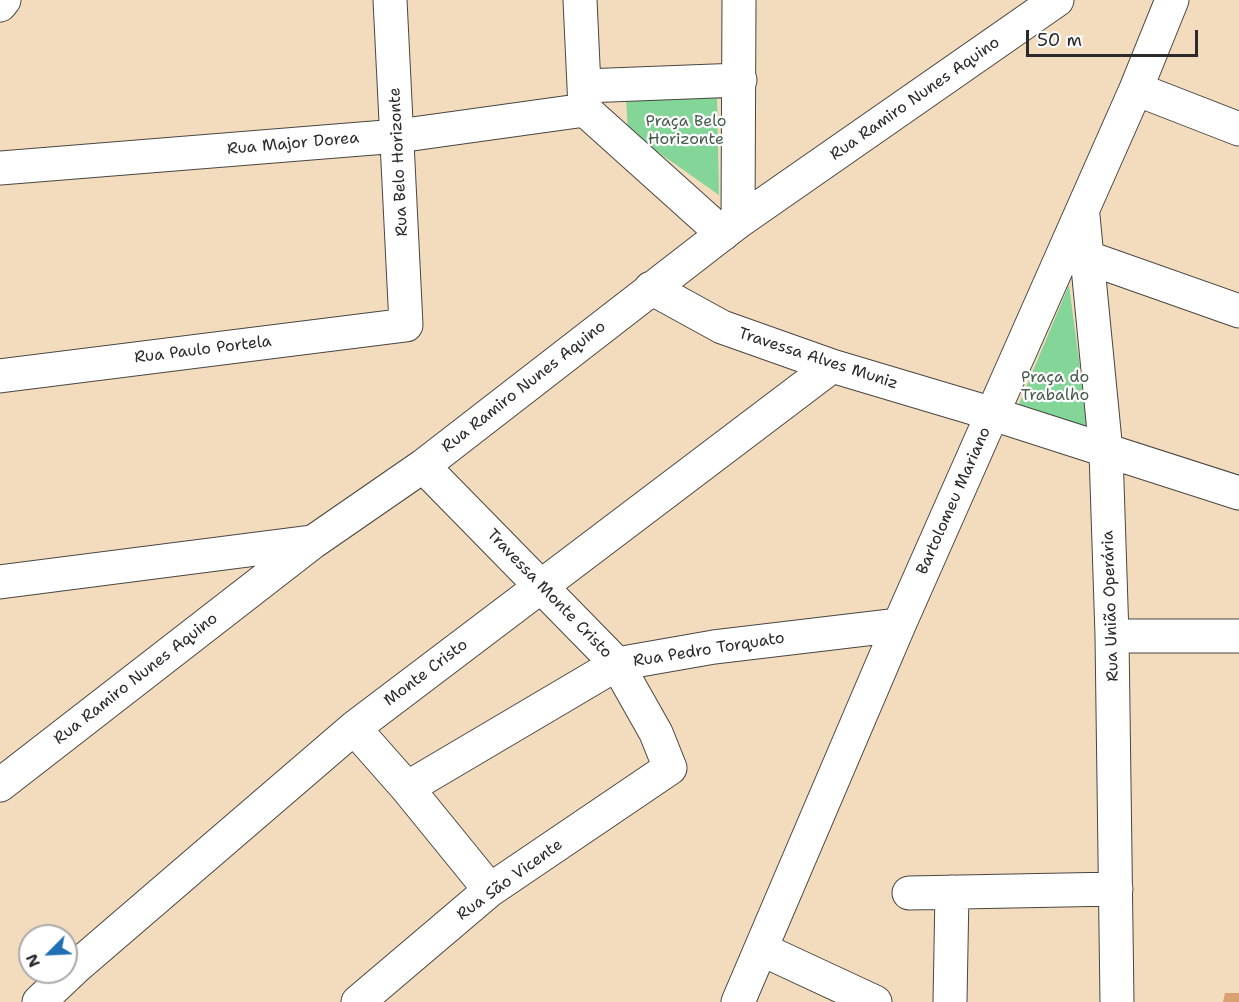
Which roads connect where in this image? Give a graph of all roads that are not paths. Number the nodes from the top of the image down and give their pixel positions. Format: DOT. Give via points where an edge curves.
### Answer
graph roads {
  1 [pos="4,0"];
  2 [pos="390,0"];
  3 [pos="580,0"];
  4 [pos="739,0"];
  5 [pos="1057,0"];
  6 [pos="1172,0"];
  7 [pos="0,5"];
  8 [pos="740,80"];
  9 [pos="1136,88"];
  10 [pos="585,98"];
  11 [pos="1239,129"];
  12 [pos="398,136"];
  13 [pos="0,168"];
  14 [pos="1082,211"];
  15 [pos="731,228"];
  16 [pos="1086,257"];
  17 [pos="651,288"];
  18 [pos="1239,311"];
  19 [pos="406,325"];
  20 [pos="832,366"];
  21 [pos="0,376"];
  22 [pos="993,414"];
  23 [pos="1106,452"];
  24 [pos="423,466"];
  25 [pos="1239,493"];
  26 [pos="313,542"];
  27 [pos="0,582"];
  28 [pos="541,585"];
  29 [pos="899,625"];
  30 [pos="1112,636"];
  31 [pos="1239,636"];
  32 [pos="618,664"];
  33 [pos="354,728"];
  34 [pos="670,768"];
  35 [pos="0,785"];
  36 [pos="407,788"];
  37 [pos="1116,889"];
  38 [pos="490,890"];
  39 [pos="952,892"];
  40 [pos="909,893"];
  41 [pos="761,949"];
  42 [pos="39,1002"];
  43 [pos="358,1002"];
  44 [pos="738,1002"];
  45 [pos="875,1002"];
  46 [pos="950,1002"];
  47 [pos="1117,1002"];
  1 -- 7 [label="street"];
  2 -- 12 [label="street, Rua Belo Horizonte"];
  3 -- 10 [label="street"];
  4 -- 8 [label="street"];
  5 -- 15 [label="street, Rua Ramiro Nunes Aquino"];
  6 -- 9 [label="street, Bartolomeu Mariano"];
  8 -- 10 [label="street"];
  8 -- 15 [label="street"];
  9 -- 11 [label="street"];
  9 -- 14 [label="street, Bartolomeu Mariano"];
  10 -- 12 [label="street, Rua Major Dorea"];
  10 -- 15 [label="street"];
  12 -- 13 [label="street, Rua Major Dorea"];
  12 -- 19 [label="street, Rua Belo Horizonte"];
  14 -- 16 [label="street, Rua União Operária"];
  14 -- 22 [label="street, Bartolomeu Mariano"];
  15 -- 17 [label="street, Rua Ramiro Nunes Aquino"];
  16 -- 18 [label="street"];
  16 -- 23 [label="street, Rua União Operária"];
  17 -- 20 [label="street, Travessa Alves Muniz" via="722,327"];
  17 -- 24 [label="street, Rua Ramiro Nunes Aquino"];
  19 -- 21 [label="street, Rua Paulo Portela"];
  20 -- 22 [label="street, Travessa Alves Muniz"];
  20 -- 28 [label="street, Monte Cristo"];
  22 -- 23 [label="street, Travessa Alves Muniz"];
  22 -- 29 [label="street, Bartolomeu Mariano"];
  23 -- 25 [label="street, Travessa Alves Muniz"];
  23 -- 30 [label="street, Rua União Operária"];
  24 -- 26 [label="street, Rua Ramiro Nunes Aquino"];
  24 -- 28 [label="street, Travessa Monte Cristo"];
  26 -- 27 [label="street"];
  26 -- 35 [label="street, Rua Ramiro Nunes Aquino"];
  28 -- 32 [label="street, Travessa Monte Cristo"];
  28 -- 33 [label="street, Monte Cristo"];
  29 -- 32 [label="street, Rua Pedro Torquato" via="714,646"];
  29 -- 41 [label="street, Bartolomeu Mariano"];
  30 -- 31 [label="street"];
  30 -- 37 [label="street, Rua União Operária"];
  32 -- 34 [label="street, Travessa Monte Cristo" via="656,733"];
  32 -- 36 [label="street, Rua Pedro Torquato"];
  33 -- 36 [label="street"];
  33 -- 42 [label="street, Monte Cristo"];
  34 -- 38 [label="street, Rua São Vicente"];
  36 -- 38 [label="street"];
  37 -- 39 [label="street"];
  37 -- 47 [label="street, Rua União Operária"];
  38 -- 43 [label="street, Rua São Vicente"];
  39 -- 40 [label="street"];
  39 -- 46 [label="street"];
  41 -- 44 [label="street, Bartolomeu Mariano"];
  41 -- 45 [label="street"];
}
